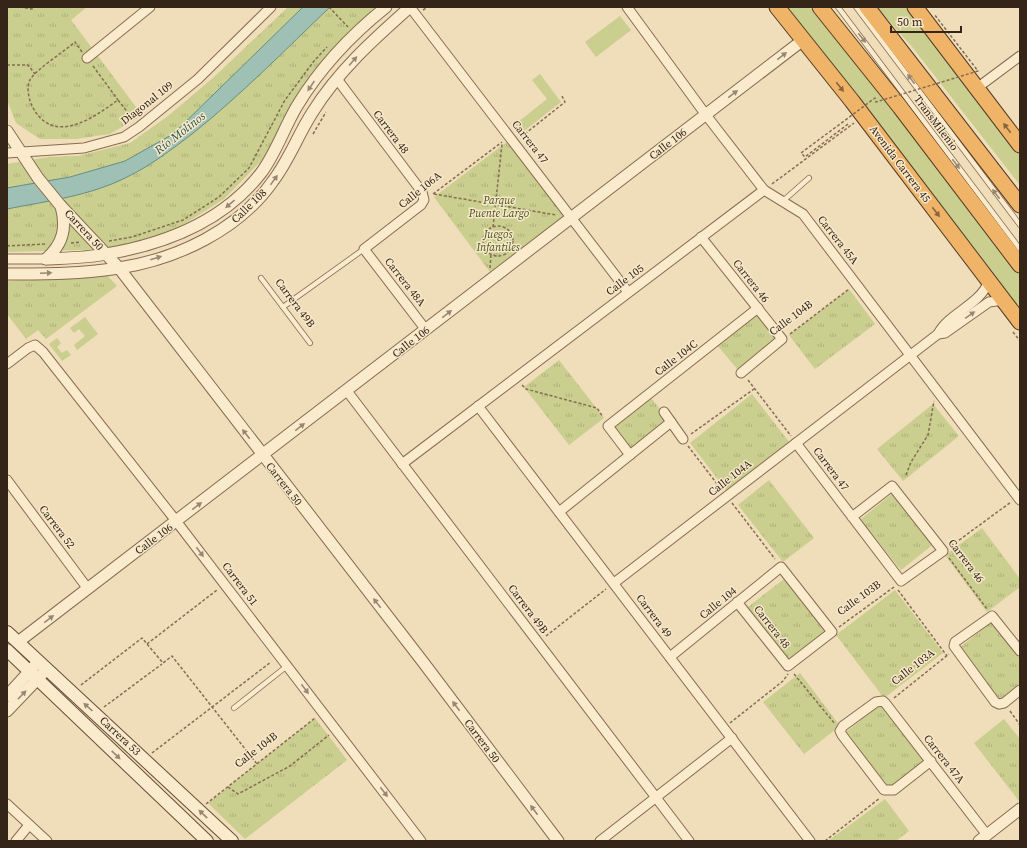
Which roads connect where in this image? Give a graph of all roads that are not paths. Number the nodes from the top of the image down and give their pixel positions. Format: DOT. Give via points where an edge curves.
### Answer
graph roads {
  1 [pos="150,7"];
  2 [pos="271,7"];
  3 [pos="386,7"];
  4 [pos="410,7"];
  5 [pos="627,7"];
  6 [pos="777,7"];
  7 [pos="820,7"];
  8 [pos="838,7"];
  9 [pos="856,7"];
  10 [pos="867,7"];
  11 [pos="914,7"];
  12 [pos="803,40"];
  13 [pos="1020,56"];
  14 [pos="87,58"];
  15 [pos="337,79"];
  16 [pos="977,88"];
  17 [pos="706,115"];
  18 [pos="7,131"];
  19 [pos="1020,145"];
  20 [pos="21,152"];
  21 [pos="7,153"];
  22 [pos="809,178"];
  23 [pos="764,190"];
  24 [pos="424,200"];
  25 [pos="783,200"];
  26 [pos="1018,202"];
  27 [pos="58,203"];
  28 [pos="573,217"];
  29 [pos="1020,225"];
  30 [pos="701,237"];
  31 [pos="1020,249"];
  32 [pos="364,250"];
  33 [pos="106,254"];
  34 [pos="7,259"];
  35 [pos="46,259"];
  36 [pos="1020,265"];
  37 [pos="119,268"];
  38 [pos="7,274"];
  39 [pos="261,278"];
  40 [pos="989,281"];
  41 [pos="628,292"];
  42 [pos="1004,300"];
  43 [pos="284,307"];
  44 [pos="758,308"];
  45 [pos="1020,322"];
  46 [pos="426,330"];
  47 [pos="938,334"];
  48 [pos="782,340"];
  49 [pos="310,343"];
  50 [pos="910,355"];
  51 [pos="7,364"];
  52 [pos="741,372"];
  53 [pos="347,391"];
  54 [pos="478,406"];
  55 [pos="664,412"];
  56 [pos="671,422"];
  57 [pos="683,439"];
  58 [pos="796,443"];
  59 [pos="630,455"];
  60 [pos="263,456"];
  61 [pos="402,464"];
  62 [pos="7,480"];
  63 [pos="1019,499"];
  64 [pos="559,512"];
  65 [pos="852,517"];
  66 [pos="176,521"];
  67 [pos="614,583"];
  68 [pos="898,584"];
  69 [pos="88,589"];
  70 [pos="737,602"];
  71 [pos="7,632"];
  72 [pos="18,642"];
  73 [pos="7,650"];
  74 [pos="1020,651"];
  75 [pos="670,657"];
  76 [pos="42,666"];
  77 [pos="288,666"];
  78 [pos="788,666"];
  79 [pos="33,676"];
  80 [pos="1020,690"];
  81 [pos="7,696"];
  82 [pos="234,708"];
  83 [pos="7,711"];
  84 [pos="732,738"];
  85 [pos="931,762"];
  86 [pos="656,797"];
  87 [pos="7,804"];
  88 [pos="1020,809"];
  89 [pos="29,824"];
  90 [pos="983,838"];
  91 [pos="16,841"];
  92 [pos="47,841"];
  93 [pos="206,841"];
  94 [pos="232,841"];
  95 [pos="421,841"];
  96 [pos="558,841"];
  97 [pos="600,841"];
  98 [pos="689,841"];
  99 [pos="810,841"];
  1 -- 14 [label="street"];
  2 -- 20 [label="street, Diagonal 109" via="198,79 124,137 84,148"];
  3 -- 33 [label="street, Calle 108, one-way" via="351,30 297,106 262,171 236,198 209,220 186,231 153,243"];
  15 -- 4 [label="street, Calle 108, one-way" via="364,47"];
  4 -- 28 [label="street, Carrera 47"];
  5 -- 17 [label="street, Carrera 45A"];
  6 -- 12 [label="highway, Avenida Carrera 45"];
  7 -- 36 [label="highway"];
  8 -- 31 [label="lane, TransMilenio, one-way"];
  29 -- 9 [label="lane, TransMilenio, one-way"];
  10 -- 26 [label="highway"];
  11 -- 16 [label="highway"];
  17 -- 12 [label="street, Calle 106, one-way"];
  12 -- 40 [label="highway, Avenida Carrera 45, one-way"];
  13 -- 16 [label="street"];
  15 -- 24 [label="street, Carrera 48" via="422,192"];
  37 -- 15 [label="street, Calle 108, one-way" via="168,255 207,239 241,216 273,182 312,112"];
  19 -- 16 [label="highway, one-way"];
  17 -- 23 [label="street, Carrera 45A"];
  17 -- 28 [label="street, Calle 106"];
  18 -- 20 [label="street, Carrera 50"];
  20 -- 21 [label="street, Diagonal 109"];
  20 -- 27 [label="street, Carrera 50"];
  22 -- 25 [label="lane"];
  23 -- 25 [label="street, Carrera 45A"];
  23 -- 30 [label="street, Calle 105"];
  24 -- 32 [label="street, Calle 106A"];
  25 -- 50 [label="street, Carrera 45A" via="803,214"];
  27 -- 33 [label="street, Carrera 50"];
  27 -- 35 [label="street" via="64,223 60,243"];
  28 -- 41 [label="street, Carrera 47"];
  46 -- 28 [label="street, Calle 106, one-way"];
  30 -- 41 [label="street, Calle 105"];
  30 -- 44 [label="street, Carrera 46"];
  32 -- 43 [label="lane, Calle 106A"];
  32 -- 46 [label="street, Carrera 48A"];
  33 -- 35 [label="street, Calle 108"];
  33 -- 37 [label="street, Carrera 50"];
  34 -- 35 [label="street, Calle 108"];
  38 -- 37 [label="street, Calle 108, one-way"];
  60 -- 37 [label="street, Carrera 50, one-way"];
  39 -- 43 [label="lane, Carrera 49B"];
  40 -- 42 [label="highway, Avenida Carrera 45"];
  40 -- 47 [label="street, Calle 104A" via="983,294 943,324"];
  41 -- 54 [label="street, Calle 105"];
  42 -- 45 [label="highway, Avenida Carrera 45"];
  47 -- 42 [label="street, Calle 104A, one-way" via="990,302"];
  43 -- 49 [label="lane, Carrera 49B"];
  44 -- 48 [label="street, Carrera 46"];
  44 -- 59 [label="street, Calle 104C" via="608,426"];
  46 -- 53 [label="street, Calle 106"];
  47 -- 50 [label="street, Calle 104A"];
  48 -- 52 [label="street, Calle 104B"];
  50 -- 58 [label="street, Calle 104A"];
  50 -- 63 [label="street, Carrera 45A"];
  51 -- 66 [label="street, Carrera 51" via="35,345 48,358"];
  60 -- 53 [label="street, Calle 106, one-way"];
  53 -- 61 [label="street, Carrera 49B"];
  54 -- 61 [label="street, Calle 105"];
  54 -- 64 [label="street, Carrera 49"];
  55 -- 56 [label="street"];
  56 -- 57 [label="street"];
  56 -- 59 [label="street"];
  58 -- 65 [label="street, Carrera 47"];
  58 -- 67 [label="street, Calle 104A"];
  59 -- 64 [label="street"];
  66 -- 60 [label="street, Calle 106, one-way"];
  96 -- 60 [label="street, Carrera 50, one-way"];
  61 -- 86 [label="street, Carrera 49B"];
  62 -- 69 [label="street, Carrera 52"];
  64 -- 67 [label="street, Carrera 49"];
  65 -- 68 [label="street, Carrera 47"];
  65 -- 68 [label="street, Carrera 46" via="892,486 943,551"];
  66 -- 69 [label="street, Calle 106"];
  66 -- 77 [label="street, Carrera 51, one-way"];
  67 -- 75 [label="street, Carrera 49"];
  72 -- 69 [label="street, Calle 106, one-way"];
  70 -- 75 [label="street, Calle 104"];
  70 -- 78 [label="street, Carrera 48"];
  70 -- 78 [label="street, Calle 104" via="781,567 832,632"];
  71 -- 72 [label="main road, Carrera 53"];
  72 -- 76 [label="main road, Carrera 53"];
  73 -- 79 [label="main road, Carrera 53"];
  74 -- 80 [label="street" via="992,616 955,642 954,648 995,702 1001,704"];
  75 -- 84 [label="street, Carrera 49"];
  76 -- 79 [label="street"];
  94 -- 76 [label="main road, Carrera 53, one-way" via="145,758"];
  77 -- 82 [label="lane"];
  77 -- 95 [label="street, Carrera 51, one-way"];
  79 -- 81 [label="street"];
  83 -- 79 [label="street, one-way"];
  79 -- 93 [label="main road, Carrera 53, one-way"];
  84 -- 86 [label="street"];
  84 -- 99 [label="street, Carrera 49"];
  85 -- 85 [label="street, Carrera 47A" via="882,702 843,726 840,731 888,792"];
  85 -- 90 [label="street, Carrera 47A"];
  86 -- 97 [label="street"];
  86 -- 98 [label="street, Carrera 49B"];
  87 -- 89 [label="street"];
  88 -- 90 [label="street"];
  89 -- 91 [label="street"];
  89 -- 92 [label="street"];
}
